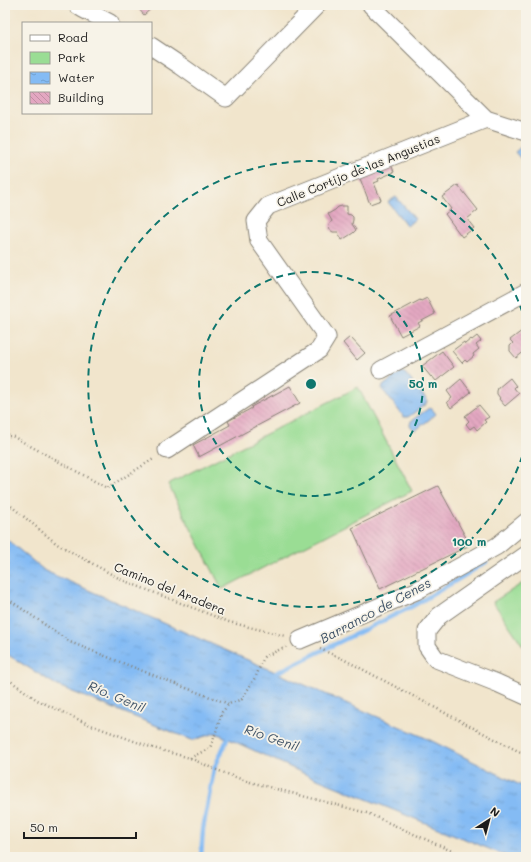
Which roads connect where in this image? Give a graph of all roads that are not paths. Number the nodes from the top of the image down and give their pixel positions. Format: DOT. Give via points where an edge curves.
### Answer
graph roads {
  1 [pos="76,5"];
  2 [pos="317,5"];
  3 [pos="371,5"];
  4 [pos="108,22"];
  5 [pos="152,47"];
  6 [pos="486,119"];
  7 [pos="526,132"];
  8 [pos="526,292"];
  9 [pos="381,370"];
  10 [pos="167,450"];
  11 [pos="526,522"];
  12 [pos="526,555"];
  13 [pos="300,640"];
  14 [pos="526,696"];
  1 -- 4 [label="street"];
  2 -- 5 [label="street" via="226,98"];
  3 -- 6 [label="street"];
  6 -- 7 [label="street"];
  6 -- 10 [label="street, Calle Cortijo de las Angustias" via="268,206 256,221 259,240 327,337 319,350"];
  8 -- 9 [label="street"];
  11 -- 13 [label="street" via="497,546 416,591"];
  12 -- 14 [label="street" via="439,616 427,631 427,646 436,659"];
}
